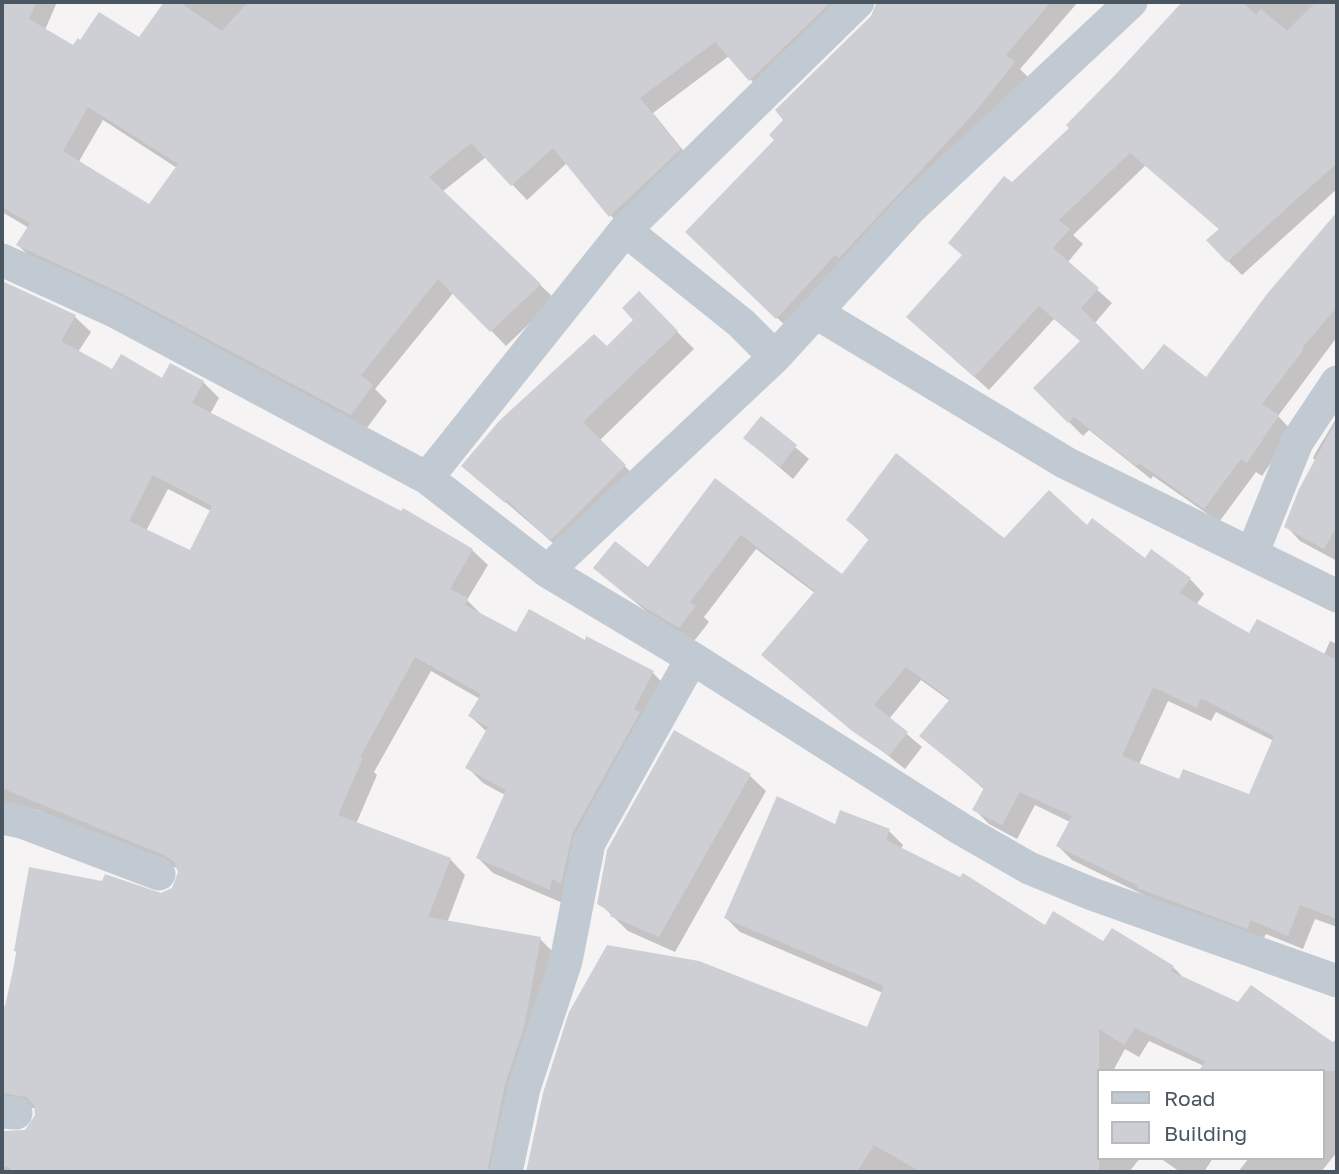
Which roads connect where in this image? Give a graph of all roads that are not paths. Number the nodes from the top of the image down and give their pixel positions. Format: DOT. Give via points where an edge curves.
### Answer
graph roads {
  1 [pos="858,2"];
  2 [pos="1131,2"];
  3 [pos="625,230"];
  4 [pos="2,260"];
  5 [pos="816,312"];
  6 [pos="775,357"];
  7 [pos="1337,382"];
  8 [pos="427,478"];
  9 [pos="1252,554"];
  10 [pos="547,571"];
  11 [pos="1337,596"];
  12 [pos="692,658"];
  13 [pos="2,818"];
  14 [pos="159,874"];
  15 [pos="1337,981"];
  16 [pos="506,1172"];
  1 -- 3 [label="street"];
  2 -- 5 [label="street" via="911,208"];
  3 -- 6 [label="street" via="741,323"];
  3 -- 8 [label="street"];
  4 -- 8 [label="street" via="114,311"];
  5 -- 6 [label="street"];
  5 -- 9 [label="street" via="1066,463"];
  6 -- 10 [label="street"];
  7 -- 9 [label="street" via="1297,442"];
  8 -- 10 [label="street"];
  9 -- 11 [label="street"];
  10 -- 12 [label="street"];
  12 -- 15 [label="street" via="961,829 1029,867"];
  12 -- 16 [label="street" via="589,843 566,961 524,1088"];
  13 -- 14 [label="street" via="22,821"];
}
